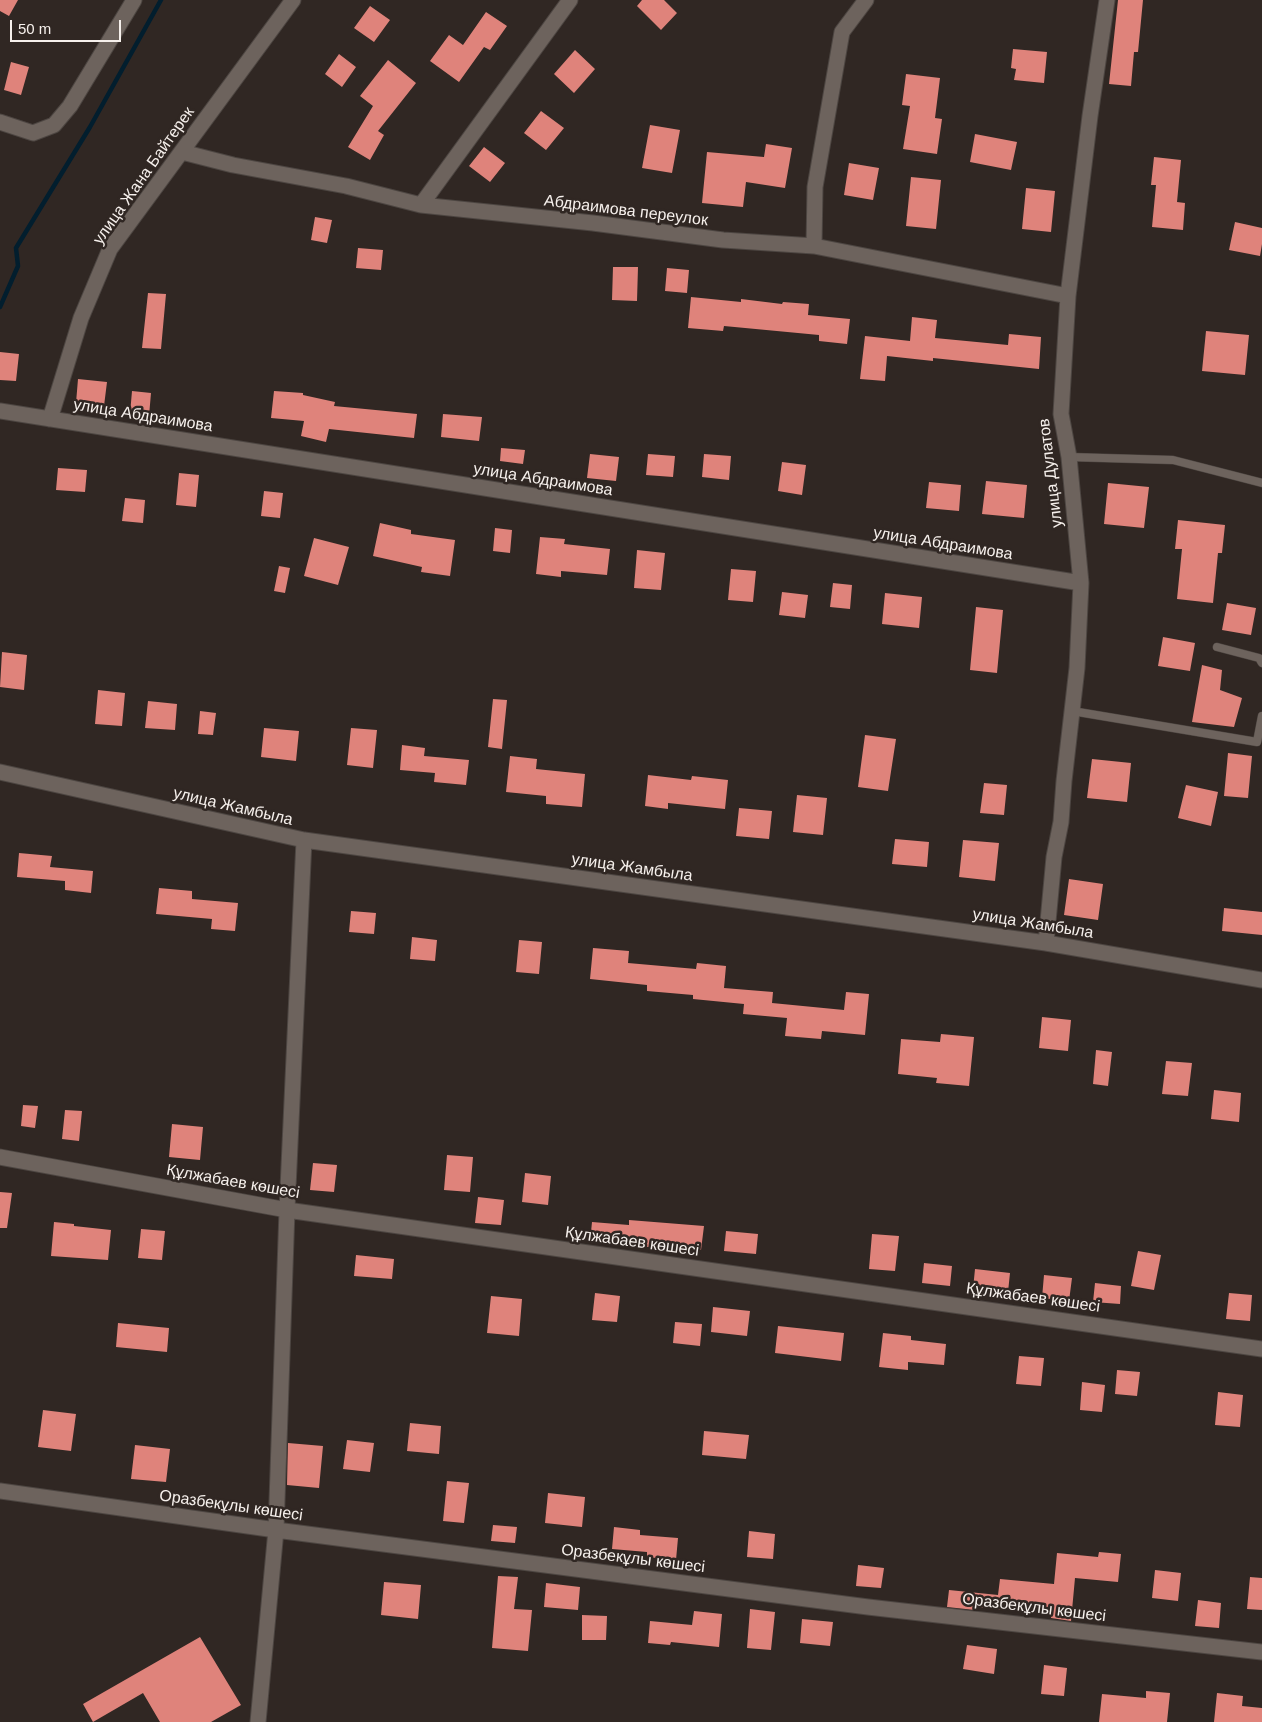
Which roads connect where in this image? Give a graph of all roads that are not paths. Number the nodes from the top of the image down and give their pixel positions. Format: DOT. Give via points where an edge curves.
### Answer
graph roads {
  1 [pos="134,0"];
  2 [pos="293,0"];
  3 [pos="570,0"];
  4 [pos="866,0"];
  5 [pos="1107,0"];
  6 [pos="0,122"];
  7 [pos="182,152"];
  8 [pos="421,205"];
  9 [pos="814,246"];
  10 [pos="1068,296"];
  11 [pos="0,412"];
  12 [pos="50,419"];
  13 [pos="1069,457"];
  14 [pos="1262,483"];
  15 [pos="1081,583"];
  16 [pos="1217,647"];
  17 [pos="1262,663"];
  18 [pos="1072,711"];
  19 [pos="1262,716"];
  20 [pos="0,772"];
  21 [pos="304,840"];
  22 [pos="1046,943"];
  23 [pos="1262,980"];
  24 [pos="0,1157"];
  25 [pos="287,1210"];
  26 [pos="1262,1348"];
  27 [pos="0,1491"];
  28 [pos="276,1530"];
  29 [pos="1262,1652"];
  30 [pos="258,1722"];
  1 -- 6 [label="street" via="70,106 54,125 34,133"];
  2 -- 7 [label="street, улица Жана Байтерек"];
  3 -- 8 [label="street"];
  4 -- 9 [label="street" via="842,32 815,187"];
  5 -- 10 [label="street, улица Дулатов"];
  7 -- 8 [label="street, Абдраимова переулок"];
  7 -- 12 [label="street, улица Жана Байтерек" via="110,250 81,318"];
  8 -- 9 [label="street, Абдраимова переулок" via="723,240"];
  9 -- 10 [label="street, Абдраимова переулок"];
  10 -- 13 [label="street, улица Дулатов" via="1061,414"];
  11 -- 12 [label="street, улица Абдраимова"];
  12 -- 15 [label="street, улица Абдраимова"];
  13 -- 14 [label="lane" via="1173,460"];
  13 -- 15 [label="street, улица Дулатов"];
  15 -- 18 [label="street, улица Дулатов" via="1078,668"];
  16 -- 17 [label="lane" via="1259,658"];
  18 -- 19 [label="lane" via="1257,742"];
  18 -- 22 [label="street, улица Дулатов"];
  20 -- 21 [label="street, улица Жамбыла"];
  21 -- 22 [label="street, улица Жамбыла"];
  21 -- 25 [label="street"];
  22 -- 23 [label="street, улица Жамбыла"];
  24 -- 25 [label="street, Құлжабаев көшесі"];
  25 -- 26 [label="street, Құлжабаев көшесі"];
  25 -- 28 [label="street"];
  27 -- 28 [label="street, Оразбекұлы көшесі"];
  28 -- 29 [label="street, Оразбекұлы көшесі" via="868,1607"];
  28 -- 30 [label="street"];
}
